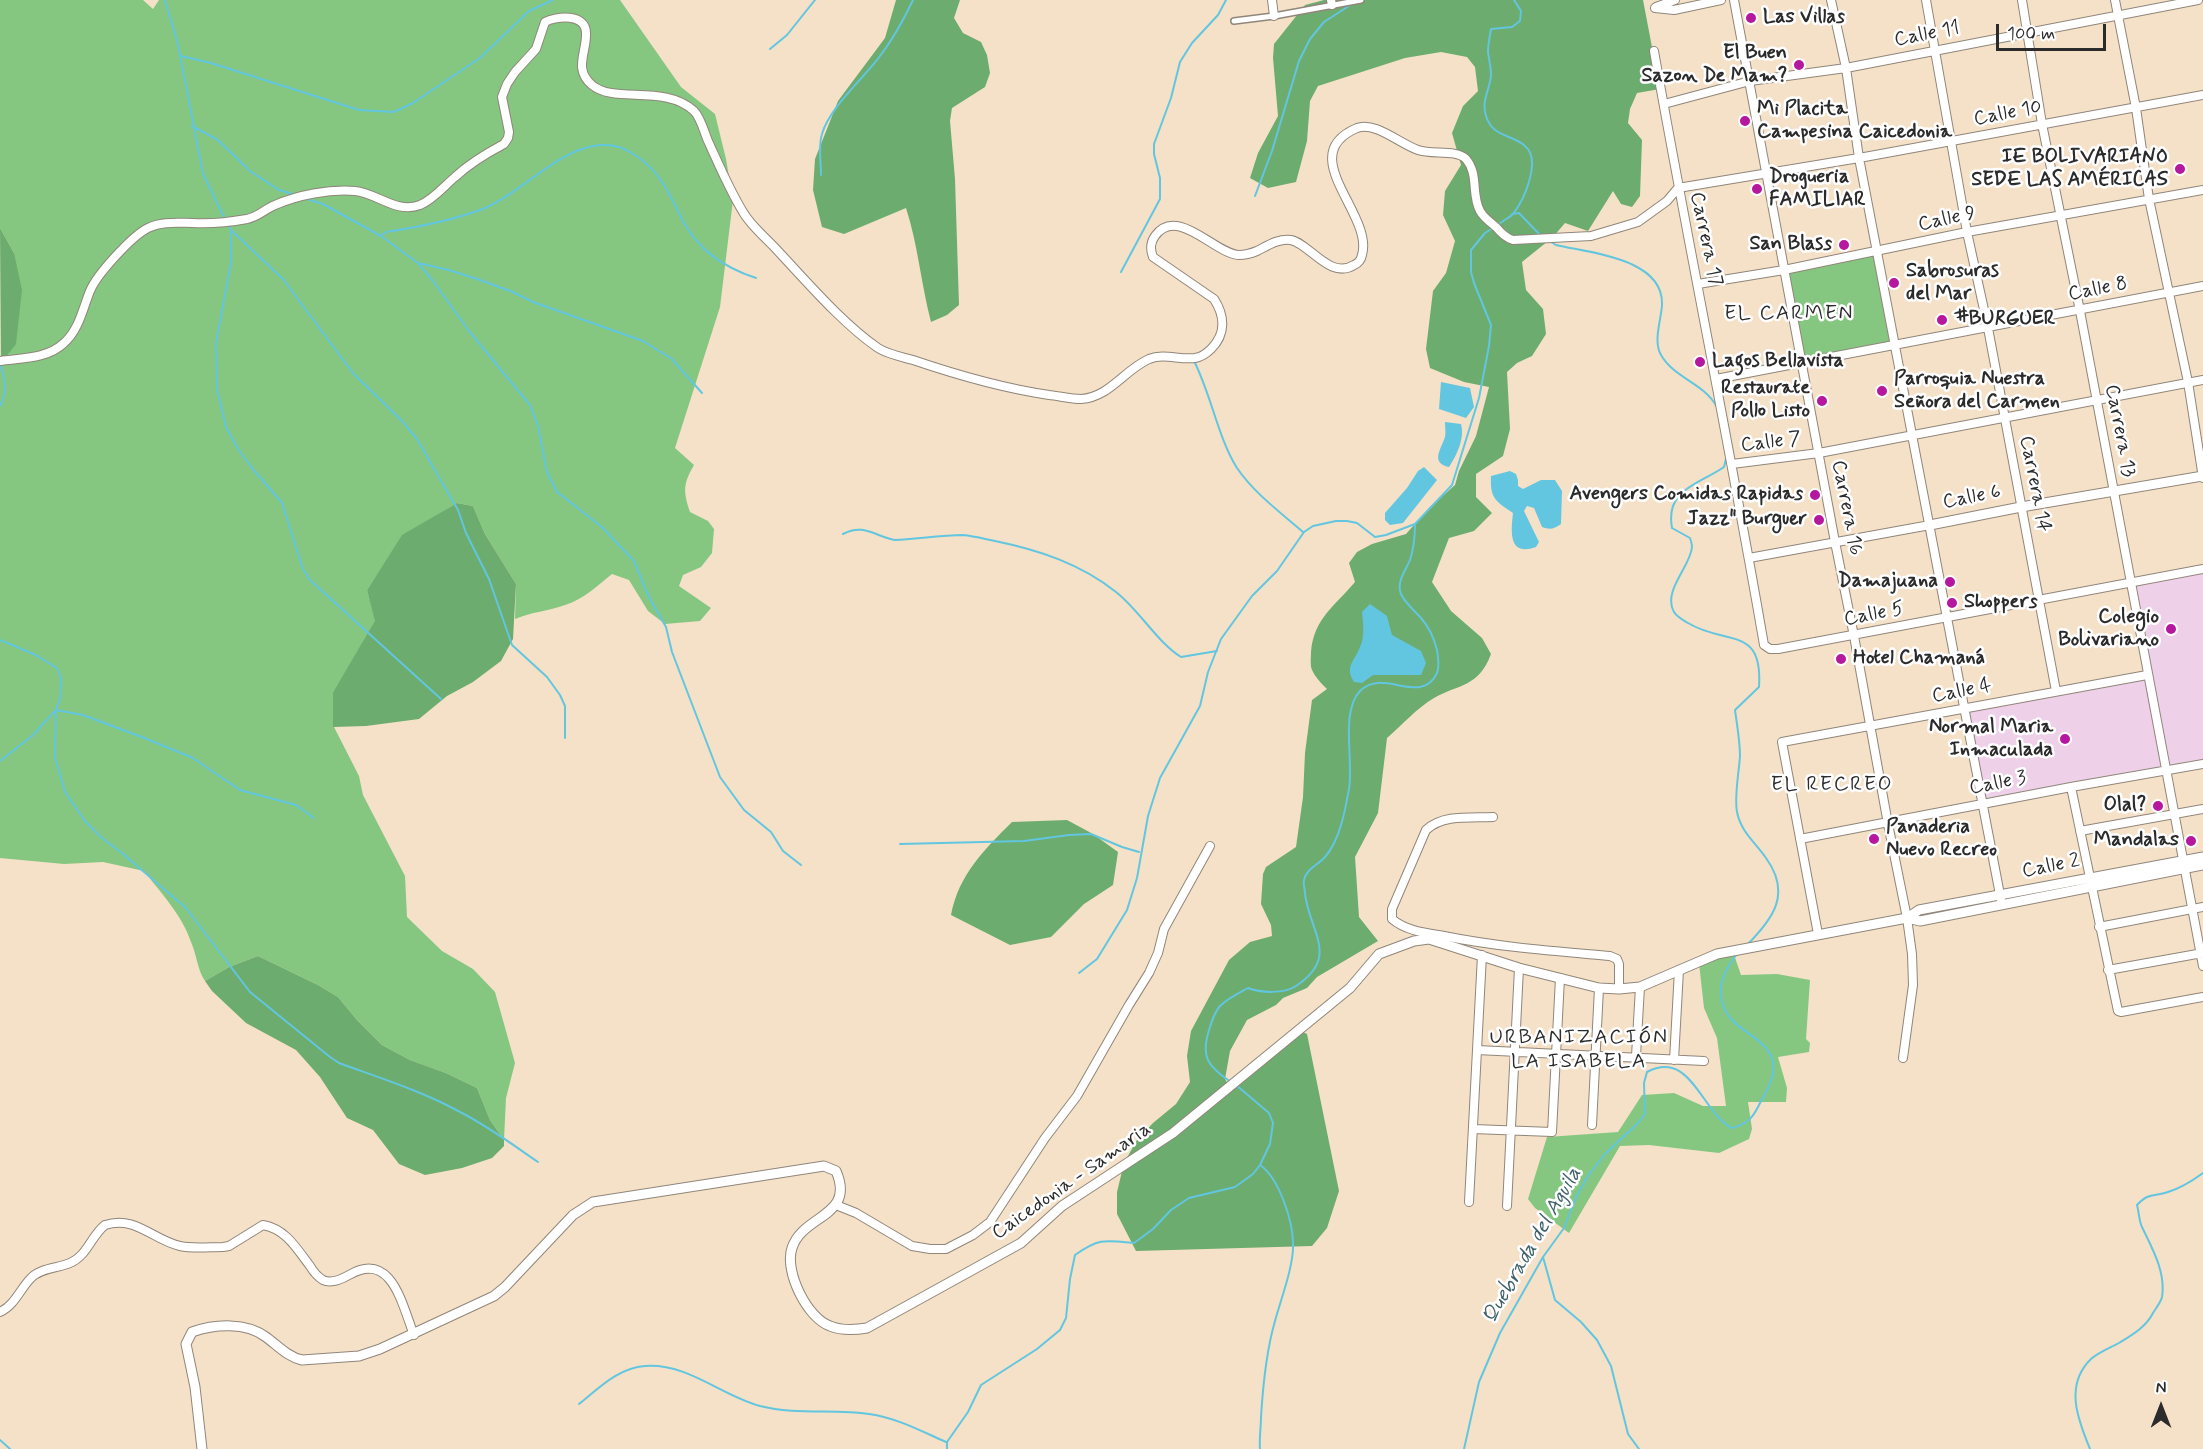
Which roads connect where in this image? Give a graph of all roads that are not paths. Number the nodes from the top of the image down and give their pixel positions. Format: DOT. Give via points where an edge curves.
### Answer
graph roads {
  1 [pos="1272,0"];
  2 [pos="1361,0"];
  3 [pos="1675,0"];
  4 [pos="1721,0"];
  5 [pos="1734,0"];
  6 [pos="1831,0"];
  7 [pos="1926,0"];
  8 [pos="2022,0"];
  9 [pos="2115,0"];
  10 [pos="2198,0"];
  11 [pos="1332,2"];
  12 [pos="2117,14"];
  13 [pos="1274,16"];
  14 [pos="1234,21"];
  15 [pos="2029,33"];
  16 [pos="1654,51"];
  17 [pos="1935,51"];
  18 [pos="1845,68"];
  19 [pos="1750,81"];
  20 [pos="2203,95"];
  21 [pos="1664,104"];
  22 [pos="2136,108"];
  23 [pos="2042,124"];
  24 [pos="1952,141"];
  25 [pos="1859,158"];
  26 [pos="1765,172"];
  27 [pos="1678,188"];
  28 [pos="2203,190"];
  29 [pos="2148,199"];
  30 [pos="2059,216"];
  31 [pos="1967,232"];
  32 [pos="1878,251"];
  33 [pos="1784,270"];
  34 [pos="1698,284"];
  35 [pos="2203,286"];
  36 [pos="2169,293"];
  37 [pos="2080,311"];
  38 [pos="1988,328"];
  39 [pos="1895,344"];
  40 [pos="0,361"];
  41 [pos="1802,362"];
  42 [pos="1716,380"];
  43 [pos="2203,380"];
  44 [pos="2188,382"];
  45 [pos="2096,400"];
  46 [pos="2004,418"];
  47 [pos="1913,436"];
  48 [pos="1819,453"];
  49 [pos="1732,464"];
  50 [pos="2203,477"];
  51 [pos="2114,492"];
  52 [pos="2021,507"];
  53 [pos="1930,525"];
  54 [pos="1835,542"];
  55 [pos="1749,558"];
  56 [pos="2203,569"];
  57 [pos="2130,582"];
  58 [pos="2040,601"];
  59 [pos="1947,617"];
  60 [pos="1854,636"];
  61 [pos="1764,645"];
  62 [pos="2147,675"];
  63 [pos="2056,691"];
  64 [pos="1965,708"];
  65 [pos="1870,725"];
  66 [pos="2203,764"];
  67 [pos="2164,770"];
  68 [pos="2071,787"];
  69 [pos="1983,804"];
  70 [pos="2203,809"];
  71 [pos="2173,815"];
  72 [pos="1493,817"];
  73 [pos="1888,824"];
  74 [pos="2080,831"];
  75 [pos="1800,840"];
  76 [pos="1210,846"];
  77 [pos="2203,857"];
  78 [pos="2183,865"];
  79 [pos="2203,865"];
  80 [pos="2090,882"];
  81 [pos="2001,899"];
  82 [pos="2203,907"];
  83 [pos="2192,909"];
  84 [pos="1907,918"];
  85 [pos="2099,927"];
  86 [pos="1818,934"];
  87 [pos="2202,953"];
  88 [pos="1482,955"];
  89 [pos="2203,966"];
  90 [pos="1519,968"];
  91 [pos="1679,970"];
  92 [pos="2108,970"];
  93 [pos="1560,978"];
  94 [pos="1640,987"];
  95 [pos="1599,988"];
  96 [pos="1619,989"];
  97 [pos="2203,997"];
  98 [pos="1477,1050"];
  99 [pos="1515,1052"];
  100 [pos="1556,1054"];
  101 [pos="1596,1055"];
  102 [pos="1636,1056"];
  103 [pos="1903,1058"];
  104 [pos="1674,1060"];
  105 [pos="1704,1061"];
  106 [pos="1592,1125"];
  107 [pos="1473,1128"];
  108 [pos="1511,1130"];
  109 [pos="1469,1202"];
  110 [pos="836,1205"];
  111 [pos="1507,1206"];
  112 [pos="0,1312"];
  113 [pos="414,1335"];
  114 [pos="201,1449"];
  1 -- 13 [label="street"];
  2 -- 11 [label="street"];
  3 -- 4 [label="street" via="1655,8 1674,10"];
  5 -- 19 [label="street, Carrera 16"];
  6 -- 18 [label="street"];
  7 -- 17 [label="street, Carrera 14"];
  8 -- 15 [label="street, Carrera 13"];
  9 -- 12 [label="street"];
  10 -- 12 [label="street, Calle 11"];
  11 -- 13 [label="street"];
  12 -- 15 [label="street, Calle 11"];
  12 -- 22 [label="street"];
  13 -- 14 [label="street"];
  15 -- 17 [label="street, Calle 11"];
  15 -- 23 [label="street, Carrera 13"];
  16 -- 21 [label="street, Carrera 17"];
  17 -- 18 [label="street, Calle 11"];
  17 -- 24 [label="street, Carrera 14"];
  18 -- 19 [label="street, Calle 11"];
  18 -- 25 [label="street"];
  19 -- 21 [label="street, Calle 11"];
  19 -- 26 [label="street, Carrera 16"];
  20 -- 22 [label="street, Calle 10"];
  21 -- 27 [label="street, Carrera 17"];
  22 -- 23 [label="street, Calle 10"];
  22 -- 29 [label="street"];
  23 -- 24 [label="street, Calle 10"];
  23 -- 30 [label="street, Carrera 13"];
  24 -- 25 [label="street, Calle 10"];
  24 -- 31 [label="street, Carrera 14"];
  25 -- 26 [label="street, Calle 10"];
  25 -- 32 [label="street"];
  26 -- 27 [label="street, Calle 10"];
  26 -- 33 [label="street, Carrera 16"];
  27 -- 34 [label="street, Carrera 17"];
  27 -- 40 [label="street" via="1638,222 1590,236 1514,240 1506,238 1480,212 1473,173 1464,157 1420,151 1371,126 1358,127 1334,146 1332,157 1333,173 1363,245 1359,263 1350,268 1331,265 1293,240 1239,255 1193,231 1167,226 1158,231 1150,250 1153,257 1214,299 1221,309 1223,330 1212,348 1197,358 1162,356 1148,360 1106,391 1091,397 1079,399 1023,391 952,374 879,349 831,307 744,215 696,113 677,101 594,87 583,74 581,57 586,29 575,19 564,16 544,22 536,49 507,84 502,98 509,132 504,144 457,175 433,197 406,207 356,191 326,192 291,199 247,219 194,224 167,222 148,228 110,263 91,289 74,332 64,344 46,354"];
  28 -- 29 [label="street, Calle 9"];
  29 -- 30 [label="street, Calle 9"];
  29 -- 36 [label="street"];
  30 -- 31 [label="street, Calle 9"];
  30 -- 37 [label="street, Carrera 13"];
  31 -- 32 [label="street, Calle 9"];
  31 -- 38 [label="street, Carrera 14"];
  32 -- 33 [label="street, Calle 9"];
  32 -- 39 [label="street"];
  33 -- 34 [label="street, Calle 9"];
  33 -- 41 [label="street, Carrera 16"];
  34 -- 42 [label="street, Carrera 17"];
  35 -- 36 [label="street, Calle 8"];
  36 -- 37 [label="street, Calle 8"];
  36 -- 44 [label="street"];
  37 -- 38 [label="street, Calle 8"];
  37 -- 45 [label="street, Carrera 13"];
  38 -- 39 [label="street, Calle 8"];
  38 -- 46 [label="street, Carrera 14"];
  39 -- 41 [label="street, Calle 8"];
  39 -- 47 [label="street"];
  41 -- 42 [label="street, Calle 8"];
  41 -- 48 [label="street, Carrera 16"];
  42 -- 49 [label="street, Carrera 17"];
  43 -- 44 [label="street, Calle 7"];
  44 -- 45 [label="street, Calle 7"];
  44 -- 50 [label="street"];
  45 -- 46 [label="street, Calle 7"];
  45 -- 51 [label="street, Carrera 13"];
  46 -- 47 [label="street, Calle 7"];
  46 -- 52 [label="street, Carrera 14"];
  47 -- 48 [label="street, Calle 7"];
  47 -- 53 [label="street"];
  48 -- 49 [label="street, Calle 7"];
  48 -- 54 [label="street, Carrera 16"];
  49 -- 55 [label="street, Carrera 17"];
  50 -- 51 [label="street, Calle 6"];
  51 -- 52 [label="street, Calle 6"];
  51 -- 57 [label="street, Carrera 13"];
  52 -- 53 [label="street, Calle 6"];
  52 -- 58 [label="street, Carrera 14"];
  53 -- 54 [label="street, Calle 6"];
  53 -- 59 [label="street"];
  54 -- 55 [label="street, Calle 6"];
  54 -- 60 [label="street, Carrera 16"];
  55 -- 61 [label="street, Carrera 17"];
  56 -- 57 [label="street, Calle 5"];
  57 -- 58 [label="street, Calle 5"];
  57 -- 62 [label="street, Carrera 13"];
  58 -- 59 [label="street, Calle 5"];
  58 -- 63 [label="street, Carrera 14"];
  59 -- 60 [label="street, Calle 5"];
  59 -- 64 [label="street"];
  60 -- 61 [label="street, Calle 5" via="1778,649"];
  60 -- 65 [label="street, Carrera 16"];
  62 -- 63 [label="street, Calle 4"];
  62 -- 67 [label="street, Carrera 13"];
  63 -- 64 [label="street, Calle 4"];
  64 -- 65 [label="street, Calle 4"];
  64 -- 69 [label="street"];
  65 -- 73 [label="street, Carrera 16"];
  65 -- 75 [label="street, Calle 4" via="1782,741"];
  66 -- 67 [label="street, Calle 3"];
  67 -- 68 [label="street, Calle 3"];
  67 -- 71 [label="street, Carrera 13"];
  68 -- 69 [label="street, Calle 3"];
  68 -- 74 [label="street"];
  69 -- 73 [label="street, Calle 3"];
  69 -- 81 [label="street"];
  70 -- 71 [label="street"];
  71 -- 74 [label="street"];
  71 -- 78 [label="street, Carrera 13"];
  72 -- 96 [label="street" via="1447,819 1426,830 1392,909 1392,919 1417,931 1480,944 1610,956 1619,964"];
  73 -- 75 [label="street, Calle 3"];
  73 -- 84 [label="street, Carrera 16"];
  74 -- 80 [label="street"];
  75 -- 86 [label="street"];
  76 -- 110 [label="street" via="1164,929 1149,973 1077,1096 990,1222 973,1236 946,1249 930,1249 912,1246"];
  77 -- 78 [label="street, Calle 2"];
  78 -- 79 [label="street, Calle 2"];
  78 -- 80 [label="street, Calle 2"];
  78 -- 83 [label="street, Carrera 13"];
  80 -- 81 [label="street, Calle 2"];
  80 -- 85 [label="street"];
  81 -- 84 [label="street, Calle 2" via="1920,921"];
  82 -- 83 [label="street"];
  83 -- 85 [label="street"];
  83 -- 87 [label="street, Carrera 13"];
  84 -- 86 [label="street, Calle 2"];
  84 -- 103 [label="street, Carrera 16" via="1913,985"];
  85 -- 92 [label="street"];
  86 -- 91 [label="street, Caicedonia - Samaria" via="1717,954"];
  87 -- 89 [label="street, Carrera 13"];
  87 -- 92 [label="street"];
  88 -- 90 [label="street, Caicedonia - Samaria"];
  88 -- 98 [label="street"];
  88 -- 110 [label="street, Caicedonia - Samaria" via="1429,939 1379,954 1350,988 1173,1133 1062,1206 1021,1243 867,1328 828,1326 803,1298 792,1274 792,1247 802,1233"];
  90 -- 93 [label="street, Caicedonia - Samaria"];
  90 -- 99 [label="street"];
  91 -- 94 [label="street, Caicedonia - Samaria"];
  91 -- 104 [label="street"];
  92 -- 97 [label="street" via="2115,1007 2121,1012"];
  93 -- 95 [label="street, Caicedonia - Samaria"];
  93 -- 100 [label="street"];
  94 -- 96 [label="street, Caicedonia - Samaria"];
  94 -- 102 [label="street"];
  95 -- 96 [label="street, Caicedonia - Samaria"];
  95 -- 101 [label="street"];
  98 -- 99 [label="street"];
  98 -- 107 [label="street"];
  99 -- 100 [label="street"];
  99 -- 108 [label="street"];
  100 -- 101 [label="street"];
  100 -- 108 [label="street" via="1552,1132"];
  101 -- 102 [label="street"];
  101 -- 106 [label="street"];
  102 -- 104 [label="street"];
  104 -- 105 [label="street"];
  107 -- 108 [label="street"];
  107 -- 109 [label="street"];
  108 -- 111 [label="street"];
  110 -- 113 [label="street" via="840,1181 836,1171 824,1166 593,1202 573,1215 494,1296"];
  112 -- 113 [label="street" via="13,1303 30,1278 79,1258 105,1225 140,1227 179,1246 223,1247 263,1225 285,1233 322,1280 380,1269 395,1287"];
  113 -- 114 [label="street" via="359,1356 312,1361 294,1358 259,1332 243,1327 218,1326 192,1332 186,1344"];
}
